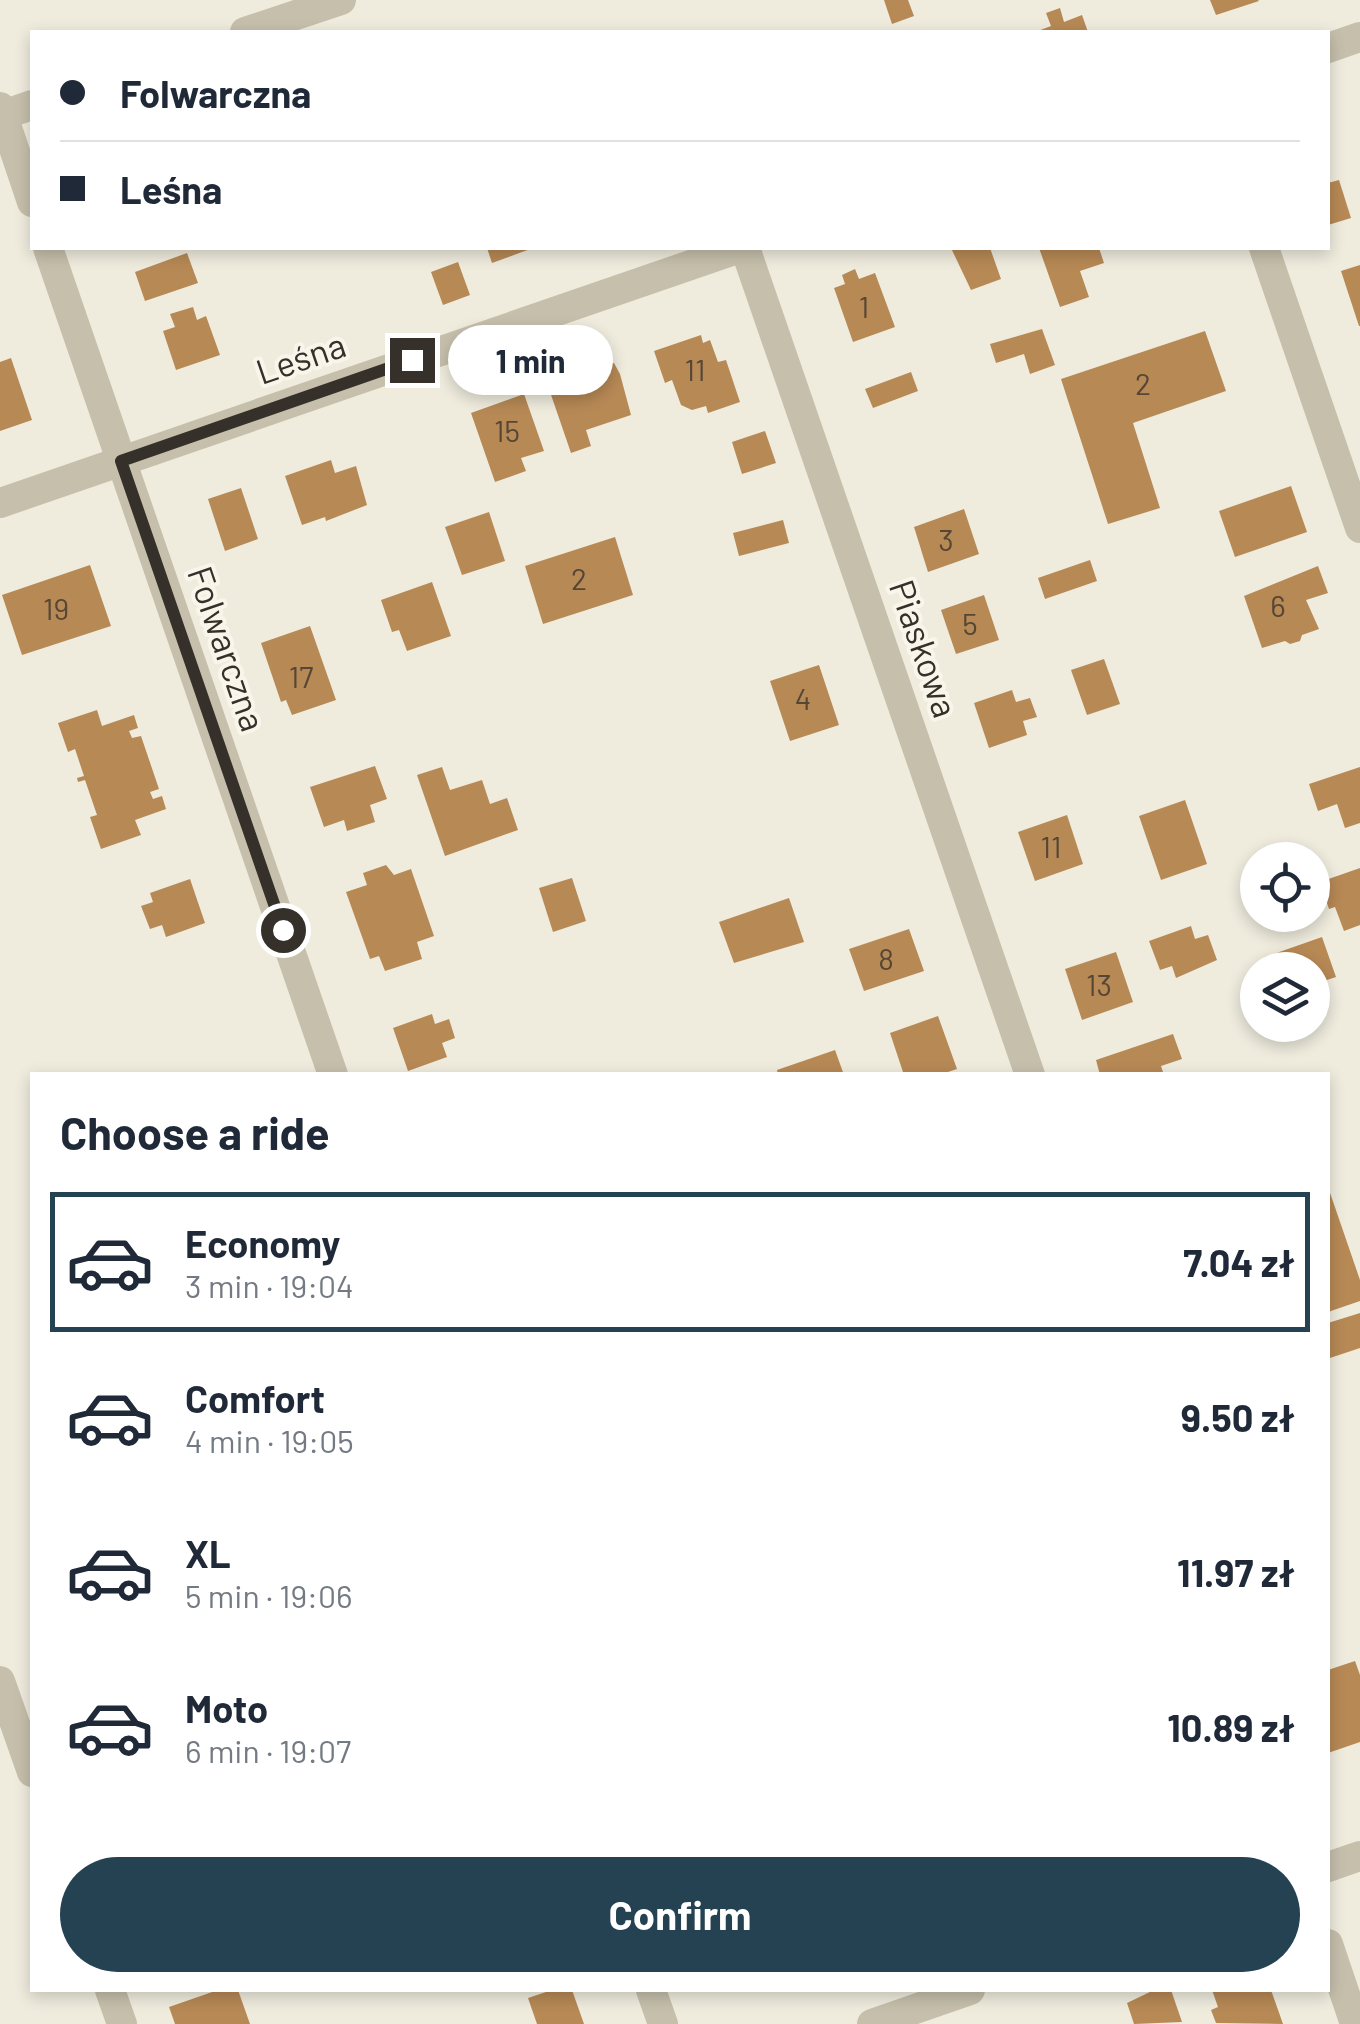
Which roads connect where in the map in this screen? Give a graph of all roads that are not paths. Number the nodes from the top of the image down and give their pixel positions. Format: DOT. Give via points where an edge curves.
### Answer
graph roads {
  1 [pos="341,0"];
  2 [pos="251,30"];
  3 [pos="1360,37"];
  4 [pos="1330,47"];
  5 [pos="30,105"];
  6 [pos="1,111"];
  7 [pos="30,196"];
  8 [pos="49,250"];
  9 [pos="736,250"];
  10 [pos="743,250"];
  11 [pos="1265,250"];
  12 [pos="121,461"];
  13 [pos="0,502"];
  14 [pos="1360,528"];
  15 [pos="333,1072"];
  16 [pos="1029,1072"];
  17 [pos="0,1681"];
  18 [pos="30,1766"];
  19 [pos="1360,1856"];
  20 [pos="1330,1866"];
  21 [pos="1330,1950"];
  22 [pos="111,1992"];
  23 [pos="652,1992"];
  24 [pos="964,1992"];
  25 [pos="122,2024"];
  26 [pos="663,2024"];
  27 [pos="872,2024"];
  28 [pos="1355,2024"];
  1 -- 2 [label="street"];
  3 -- 4 [label="street"];
  5 -- 6 [label="street"];
  6 -- 7 [label="street"];
  8 -- 12 [label="street, Folwarczna"];
  9 -- 12 [label="street, Leśna"];
  10 -- 16 [label="street, Piaskowa"];
  11 -- 14 [label="street"];
  12 -- 13 [label="street, Leśna"];
  12 -- 15 [label="street, Folwarczna"];
  17 -- 18 [label="street"];
  19 -- 20 [label="street"];
  21 -- 28 [label="street"];
  22 -- 25 [label="street"];
  23 -- 26 [label="street"];
  24 -- 27 [label="street"];
}
